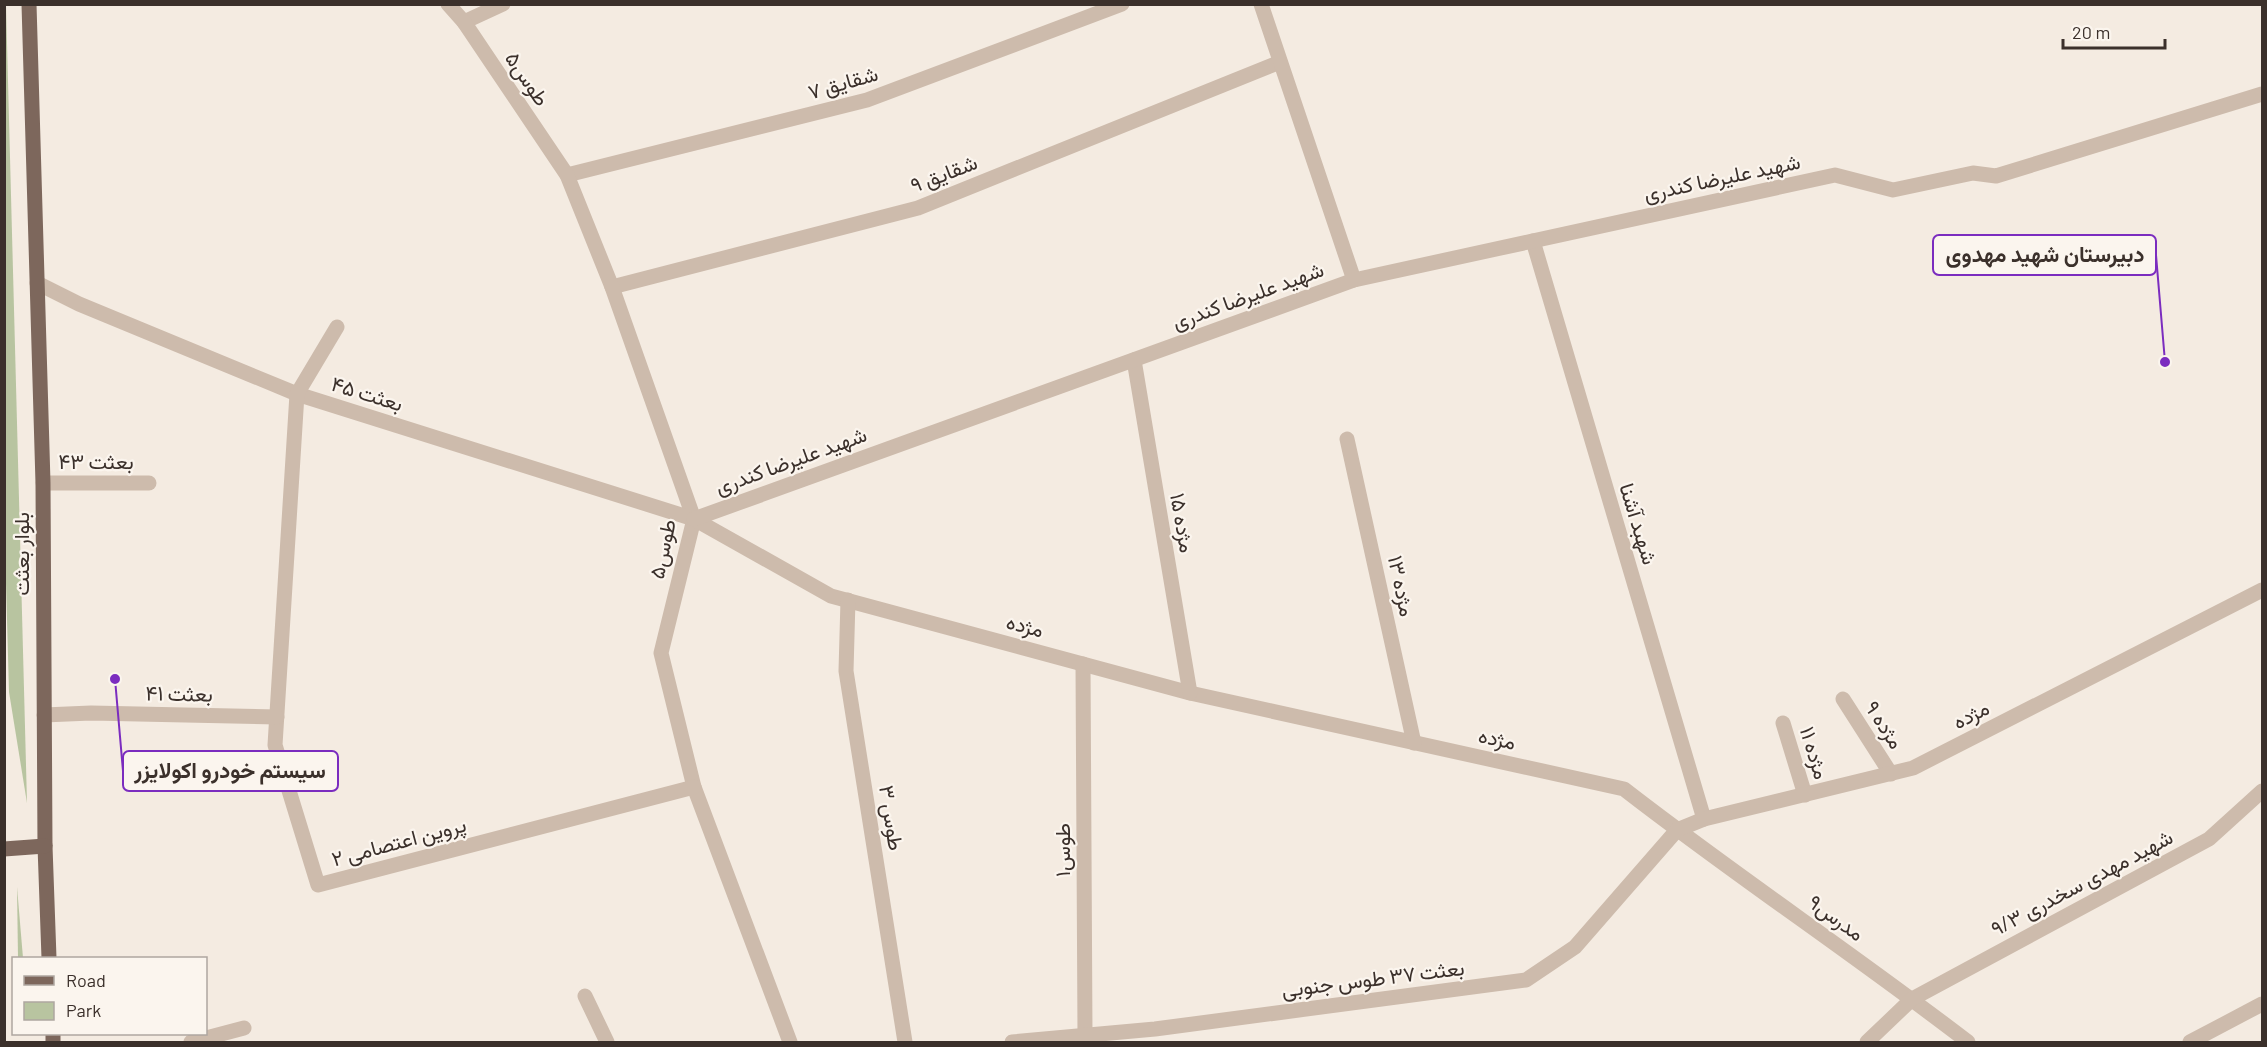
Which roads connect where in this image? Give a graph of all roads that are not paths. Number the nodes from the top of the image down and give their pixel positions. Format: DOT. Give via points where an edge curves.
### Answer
graph roads {
  1 [pos="29,4"];
  2 [pos="448,4"];
  3 [pos="503,4"];
  4 [pos="1122,4"];
  5 [pos="1261,4"];
  6 [pos="464,22"];
  7 [pos="1280,62"];
  8 [pos="2262,94"];
  9 [pos="567,175"];
  10 [pos="1533,241"];
  11 [pos="1354,280"];
  12 [pos="37,283"];
  13 [pos="612,287"];
  14 [pos="337,327"];
  15 [pos="1134,360"];
  16 [pos="297,394"];
  17 [pos="1347,439"];
  18 [pos="43,483"];
  19 [pos="148,483"];
  20 [pos="694,519"];
  21 [pos="2262,590"];
  22 [pos="848,600"];
  23 [pos="1083,664"];
  24 [pos="1190,693"];
  25 [pos="1843,699"];
  26 [pos="44,715"];
  27 [pos="277,717"];
  28 [pos="1783,723"];
  29 [pos="1414,742"];
  30 [pos="1891,774"];
  31 [pos="694,787"];
  32 [pos="2262,791"];
  33 [pos="1805,795"];
  34 [pos="1704,819"];
  35 [pos="1677,830"];
  36 [pos="45,846"];
  37 [pos="4,849"];
  38 [pos="49,957"];
  39 [pos="585,996"];
  40 [pos="1912,999"];
  41 [pos="2262,1004"];
  42 [pos="244,1028"];
  43 [pos="1084,1035"];
  44 [pos="1157,1036"];
  45 [pos="191,1042"];
  46 [pos="607,1042"];
  47 [pos="790,1042"];
  48 [pos="905,1042"];
  49 [pos="1012,1042"];
  50 [pos="1867,1042"];
  51 [pos="1968,1042"];
  52 [pos="2190,1042"];
  1 -- 12 [label="main road, بلوار بعثت"];
  2 -- 6 [label="street, طوس۵"];
  3 -- 6 [label="street"];
  4 -- 9 [label="street, شقایق ۷" via="867,100"];
  5 -- 7 [label="street"];
  6 -- 9 [label="street, طوس۵"];
  7 -- 11 [label="street"];
  7 -- 13 [label="street, شقایق ۹" via="918,208"];
  8 -- 10 [label="street, شهید علیرضا کندری" via="1996,176 1973,173 1893,190 1835,175"];
  9 -- 13 [label="street, طوس۵"];
  10 -- 11 [label="street, شهید علیرضا کندری"];
  10 -- 34 [label="street, شهبد آشنا"];
  11 -- 15 [label="street, شهید علیرضا کندری"];
  12 -- 16 [label="street, بعثت ۴۵" via="78,304"];
  12 -- 18 [label="main road, بلوار بعثت"];
  13 -- 20 [label="street, طوس۵"];
  14 -- 16 [label="street"];
  15 -- 20 [label="street, شهید علیرضا کندری"];
  15 -- 24 [label="street, مژده ۱۵"];
  16 -- 20 [label="street, بعثت ۴۵"];
  16 -- 27 [label="street, پروین اعتصامی ۲"];
  17 -- 29 [label="street, مژده ۱۳"];
  18 -- 19 [label="street, بعثت ۴۳"];
  18 -- 26 [label="main road, بلوار بعثت"];
  20 -- 22 [label="street, مژده" via="831,596"];
  20 -- 31 [label="street, طوس۵" via="661,653"];
  21 -- 30 [label="street, مژده" via="1913,768"];
  22 -- 23 [label="street, مژده"];
  22 -- 48 [label="street, طوس ۳" via="846,671"];
  23 -- 24 [label="street, مژده"];
  23 -- 43 [label="street, طوس۱"];
  24 -- 29 [label="street, مژده"];
  25 -- 30 [label="street, مژده ۹"];
  26 -- 27 [label="street, بعثت ۴۱"];
  26 -- 36 [label="main road, بلوار بعثت"];
  27 -- 31 [label="street, پروین اعتصامی ۲" via="275,745 318,885"];
  28 -- 33 [label="street, مژده ۱۱"];
  29 -- 35 [label="street, مژده" via="1624,789"];
  30 -- 33 [label="street, مژده"];
  31 -- 47 [label="street, طوس۵"];
  32 -- 40 [label="street, شهید مهدی سخدری ۹/۳" via="2209,839"];
  33 -- 34 [label="street, مژده"];
  34 -- 35 [label="street, مژده"];
  35 -- 40 [label="street, مدرس۹"];
  35 -- 44 [label="street, بعثت ۳۷ طوس جنوبی" via="1575,947 1526,980"];
  36 -- 37 [label="main road"];
  36 -- 38 [label="main road, بلوار بعثت"];
  39 -- 46 [label="street"];
  40 -- 50 [label="street, شهید مهدی سخدری ۹/۳"];
  40 -- 51 [label="street, مدرس۹"];
  41 -- 52 [label="street"];
  42 -- 45 [label="street"];
  43 -- 44 [label="street, بعثت ۳۷ طوس جنوبی"];
  43 -- 49 [label="street, بعثت ۳۷ طوس جنوبی"];
}
